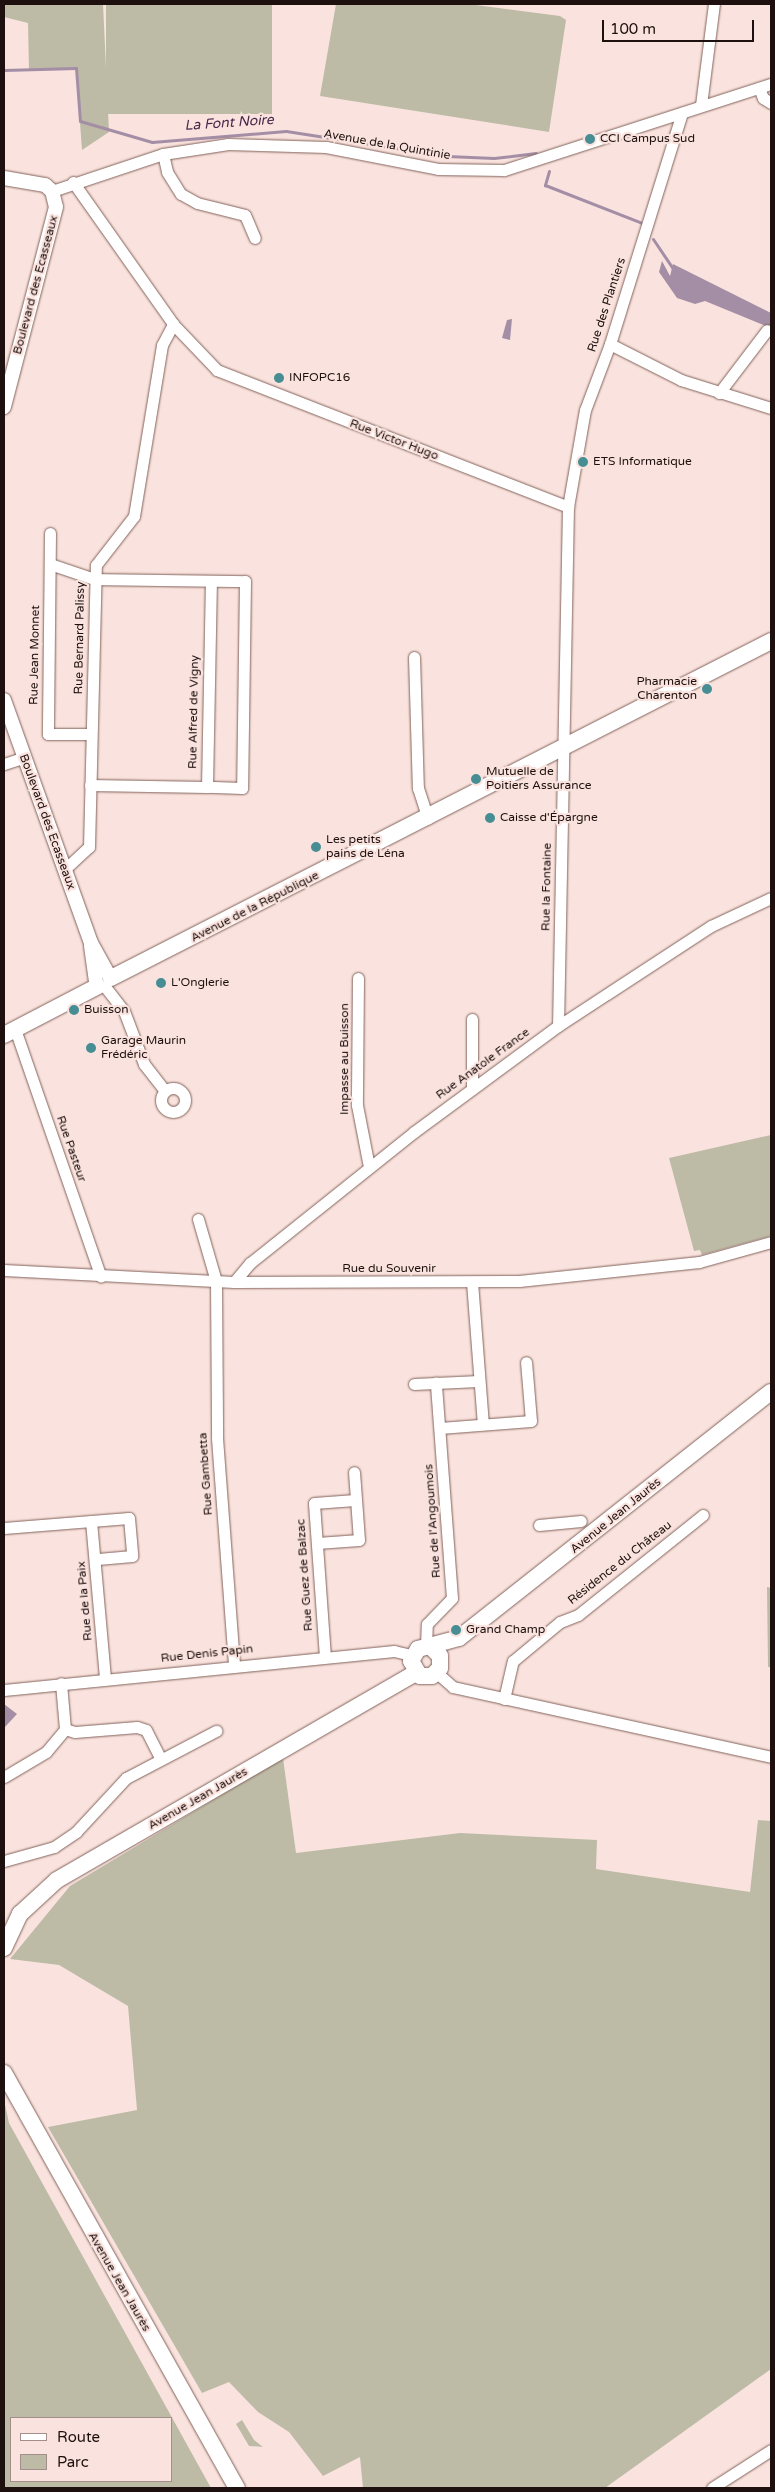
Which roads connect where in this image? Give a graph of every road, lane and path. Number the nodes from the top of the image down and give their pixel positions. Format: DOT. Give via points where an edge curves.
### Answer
graph roads {
  1 [pos="714,4"];
  2 [pos="771,84"];
  3 [pos="759,88"];
  4 [pos="771,103"];
  5 [pos="701,105"];
  6 [pos="682,114"];
  7 [pos="163,154"];
  8 [pos="4,178"];
  9 [pos="73,182"];
  10 [pos="52,192"];
  11 [pos="255,238"];
  12 [pos="173,324"];
  13 [pos="767,330"];
  14 [pos="610,344"];
  15 [pos="718,393"];
  16 [pos="4,407"];
  17 [pos="771,408"];
  18 [pos="568,507"];
  19 [pos="50,532"];
  20 [pos="50,564"];
  21 [pos="94,579"];
  22 [pos="210,581"];
  23 [pos="771,641"];
  24 [pos="414,657"];
  25 [pos="4,700"];
  26 [pos="92,734"];
  27 [pos="562,749"];
  28 [pos="23,758"];
  29 [pos="4,764"];
  30 [pos="90,785"];
  31 [pos="207,787"];
  32 [pos="428,818"];
  33 [pos="65,869"];
  34 [pos="771,898"];
  35 [pos="358,978"];
  36 [pos="104,981"];
  37 [pos="472,1018"];
  38 [pos="558,1026"];
  39 [pos="10,1032"];
  40 [pos="472,1089"];
  41 [pos="165,1090"];
  42 [pos="369,1167"];
  43 [pos="198,1219"];
  44 [pos="771,1242"];
  45 [pos="4,1270"];
  46 [pos="101,1277"];
  47 [pos="216,1281"];
  48 [pos="234,1282"];
  49 [pos="472,1282"];
  50 [pos="526,1362"];
  51 [pos="479,1381"];
  52 [pos="436,1383"];
  53 [pos="414,1384"];
  54 [pos="771,1392"];
  55 [pos="483,1424"];
  56 [pos="440,1428"];
  57 [pos="354,1472"];
  58 [pos="355,1500"];
  59 [pos="703,1515"];
  60 [pos="91,1521"];
  61 [pos="581,1521"];
  62 [pos="539,1525"];
  63 [pos="4,1528"];
  64 [pos="317,1543"];
  65 [pos="95,1559"];
  66 [pos="460,1638"];
  67 [pos="423,1650"];
  68 [pos="325,1657"];
  69 [pos="234,1665"];
  70 [pos="439,1667"];
  71 [pos="415,1673"];
  72 [pos="105,1679"];
  73 [pos="61,1683"];
  74 [pos="4,1690"];
  75 [pos="504,1699"];
  76 [pos="65,1729"];
  77 [pos="216,1732"];
  78 [pos="771,1757"];
  79 [pos="160,1759"];
  80 [pos="4,1777"];
  81 [pos="4,1861"];
  82 [pos="4,1948"];
  83 [pos="4,2073"];
  84 [pos="771,2450"];
  85 [pos="238,2488"];
  86 [pos="712,2488"];
  1 -- 5 [label="street"];
  2 -- 3 [label="street, Avenue de la Quintinie"];
  3 -- 4 [label="street" via="763,98"];
  3 -- 5 [label="street, Avenue de la Quintinie"];
  5 -- 6 [label="street, Avenue de la Quintinie"];
  6 -- 7 [label="street, Avenue de la Quintinie" via="504,170 438,170 326,148 274,143"];
  6 -- 14 [label="street, Rue des Plantiers"];
  7 -- 9 [label="street, Avenue de la Quintinie"];
  7 -- 11 [label="street" via="167,172 181,194 197,203 245,215"];
  8 -- 10 [label="street" via="39,183"];
  9 -- 10 [label="street, Avenue de la Quintinie"];
  9 -- 12 [label="street, Rue Victor Hugo"];
  10 -- 16 [label="street, Boulevard des Ecasseaux" via="56,207"];
  12 -- 18 [label="street, Rue Victor Hugo" via="206,362 223,373"];
  12 -- 21 [label="street, Rue Bernard Palissy" via="162,346 134,516 96,565"];
  13 -- 15 [label="street"];
  14 -- 15 [label="street" via="681,380"];
  14 -- 18 [label="street, Rue des Plantiers" via="585,410"];
  15 -- 17 [label="street"];
  18 -- 27 [label="street"];
  19 -- 20 [label="street, Rue Jean Monnet"];
  20 -- 21 [label="street"];
  20 -- 26 [label="street, Rue Jean Monnet" via="48,734"];
  21 -- 22 [label="street"];
  21 -- 26 [label="street, Rue Bernard Palissy"];
  22 -- 31 [label="street, Rue Alfred de Vigny"];
  22 -- 31 [label="street" via="245,581 242,788"];
  23 -- 27 [label="main road, Avenue de la République"];
  24 -- 32 [label="street" via="418,788"];
  25 -- 28 [label="street, Boulevard des Ecasseaux"];
  26 -- 30 [label="street, Rue Bernard Palissy"];
  27 -- 32 [label="main road, Avenue de la République"];
  27 -- 38 [label="street, Rue la Fontaine"];
  28 -- 29 [label="street"];
  28 -- 33 [label="street, Boulevard des Ecasseaux"];
  30 -- 31 [label="street, Rue Alfred de Vigny"];
  30 -- 33 [label="street, Rue Bernard Palissy" via="89,847"];
  32 -- 36 [label="main road, Avenue de la République"];
  33 -- 36 [label="street, Boulevard des Ecasseaux"];
  34 -- 38 [label="street, Rue Anatole France" via="711,926"];
  35 -- 42 [label="street, Impasse au Buisson" via="357,1105"];
  36 -- 39 [label="main road, Avenue de la République"];
  36 -- 41 [label="street" via="124,1011 144,1064"];
  37 -- 40 [label="street"];
  38 -- 40 [label="street, Rue Anatole France"];
  39 -- 46 [label="street, Rue Pasteur"];
  40 -- 42 [label="street, Rue Anatole France"];
  42 -- 48 [label="street, Rue Anatole France" via="250,1262"];
  43 -- 47 [label="street, Rue Gambetta"];
  44 -- 49 [label="street, Rue du Souvenir" via="699,1262 642,1270"];
  45 -- 46 [label="street, Rue du Souvenir"];
  46 -- 47 [label="street, Rue du Souvenir"];
  47 -- 48 [label="street, Rue du Souvenir"];
  47 -- 69 [label="street, Rue Gambetta" via="217,1438"];
  48 -- 49 [label="street, Rue du Souvenir"];
  49 -- 51 [label="street"];
  50 -- 55 [label="street" via="531,1421"];
  51 -- 52 [label="street"];
  51 -- 55 [label="street"];
  52 -- 53 [label="street"];
  52 -- 56 [label="street, Rue de l'Angoumois"];
  54 -- 66 [label="main road, Avenue Jean Jaurès"];
  55 -- 56 [label="street"];
  56 -- 67 [label="street, Rue de l'Angoumois" via="452,1598 427,1624"];
  57 -- 58 [label="street"];
  58 -- 64 [label="street" via="358,1540"];
  58 -- 64 [label="street, Rue Guez de Balzac" via="314,1503"];
  59 -- 75 [label="street, Résidence du Château" via="578,1616 560,1622 513,1661"];
  60 -- 63 [label="street"];
  60 -- 65 [label="street, Rue de la Paix"];
  60 -- 65 [label="street" via="129,1518 132,1556"];
  61 -- 62 [label="street"];
  64 -- 68 [label="street, Rue Guez de Balzac"];
  65 -- 72 [label="street, Rue de la Paix"];
  66 -- 67 [label="main road, Avenue Jean Jaurès"];
  66 -- 70 [label="main road, Avenue Jean Jaurès"];
  67 -- 68 [label="street, Rue Denis Papin"];
  67 -- 70 [label="main road"];
  67 -- 71 [label="main road"];
  68 -- 69 [label="street, Rue Denis Papin"];
  69 -- 72 [label="street, Rue Denis Papin"];
  70 -- 71 [label="main road" via="426,1678"];
  70 -- 75 [label="street" via="453,1688"];
  71 -- 82 [label="main road, Avenue Jean Jaurès" via="57,1880 20,1914"];
  72 -- 73 [label="street, Rue Denis Papin"];
  73 -- 74 [label="street, Rue Denis Papin"];
  73 -- 76 [label="street"];
  75 -- 78 [label="street"];
  76 -- 79 [label="street" via="137,1727 146,1730"];
  76 -- 80 [label="street" via="46,1752"];
  77 -- 79 [label="street"];
  79 -- 81 [label="street" via="126,1778 76,1832 54,1847"];
  83 -- 85 [label="main road, Avenue Jean Jaurès"];
  84 -- 86 [label="street"];
}
